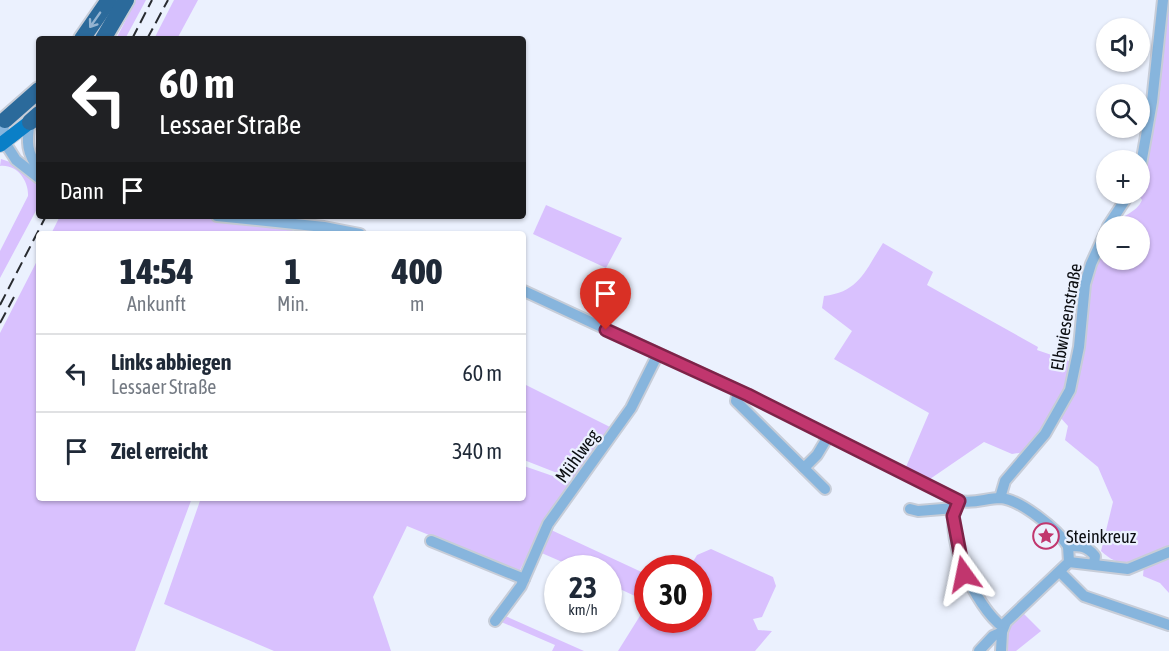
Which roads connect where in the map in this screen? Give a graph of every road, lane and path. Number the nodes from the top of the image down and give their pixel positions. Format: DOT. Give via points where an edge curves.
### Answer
graph roads {
  1 [pos="109,0"];
  2 [pos="126,0"];
  3 [pos="1163,0"];
  4 [pos="84,36"];
  5 [pos="105,36"];
  6 [pos="36,93"];
  7 [pos="34,118"];
  8 [pos="2,122"];
  9 [pos="2,148"];
  10 [pos="1144,150"];
  11 [pos="36,166"];
  12 [pos="36,176"];
  13 [pos="241,219"];
  14 [pos="345,231"];
  15 [pos="1096,253"];
  16 [pos="526,292"];
  17 [pos="658,354"];
  18 [pos="738,391"];
  19 [pos="829,435"];
  20 [pos="804,468"];
  21 [pos="825,489"];
  22 [pos="1000,498"];
  23 [pos="957,505"];
  24 [pos="910,509"];
  25 [pos="431,541"];
  26 [pos="1169,552"];
  27 [pos="1069,555"];
  28 [pos="1094,564"];
  29 [pos="1060,572"];
  30 [pos="524,579"];
  31 [pos="495,621"];
  32 [pos="1169,625"];
  33 [pos="1002,630"];
  34 [pos="979,651"];
  35 [pos="1002,651"];
  1 -- 4 [label="highway, one-way"];
  2 -- 5 [label="highway"];
  3 -- 10 [label="street"];
  6 -- 8 [label="highway"];
  7 -- 9 [label="main road"];
  7 -- 11 [label="street" via="26,146"];
  8 -- 9 [label="street"];
  9 -- 12 [label="street"];
  13 -- 14 [label="street"];
  15 -- 22 [label="street, Elbwiesenstraße" via="1085,284 1070,390 1045,434 1005,481"];
  16 -- 17 [label="street"];
  17 -- 18 [label="street"];
  17 -- 30 [label="street, Mühlweg" via="631,408 548,524"];
  18 -- 19 [label="street"];
  18 -- 20 [label="street" via="736,401"];
  19 -- 20 [label="street"];
  19 -- 23 [label="street"];
  20 -- 21 [label="street"];
  22 -- 23 [label="street"];
  22 -- 27 [label="street" via="1033,514"];
  23 -- 24 [label="street"];
  23 -- 33 [label="street" via="953,516 962,568"];
  25 -- 30 [label="street"];
  26 -- 28 [label="street" via="1128,569"];
  27 -- 28 [label="street"];
  27 -- 28 [label="street" via="1084,546 1095,556"];
  27 -- 29 [label="street"];
  29 -- 32 [label="street" via="1084,596"];
  29 -- 33 [label="street" via="1012,614"];
  30 -- 31 [label="street, Mühlweg"];
  33 -- 34 [label="street"];
  33 -- 35 [label="street"];
}
